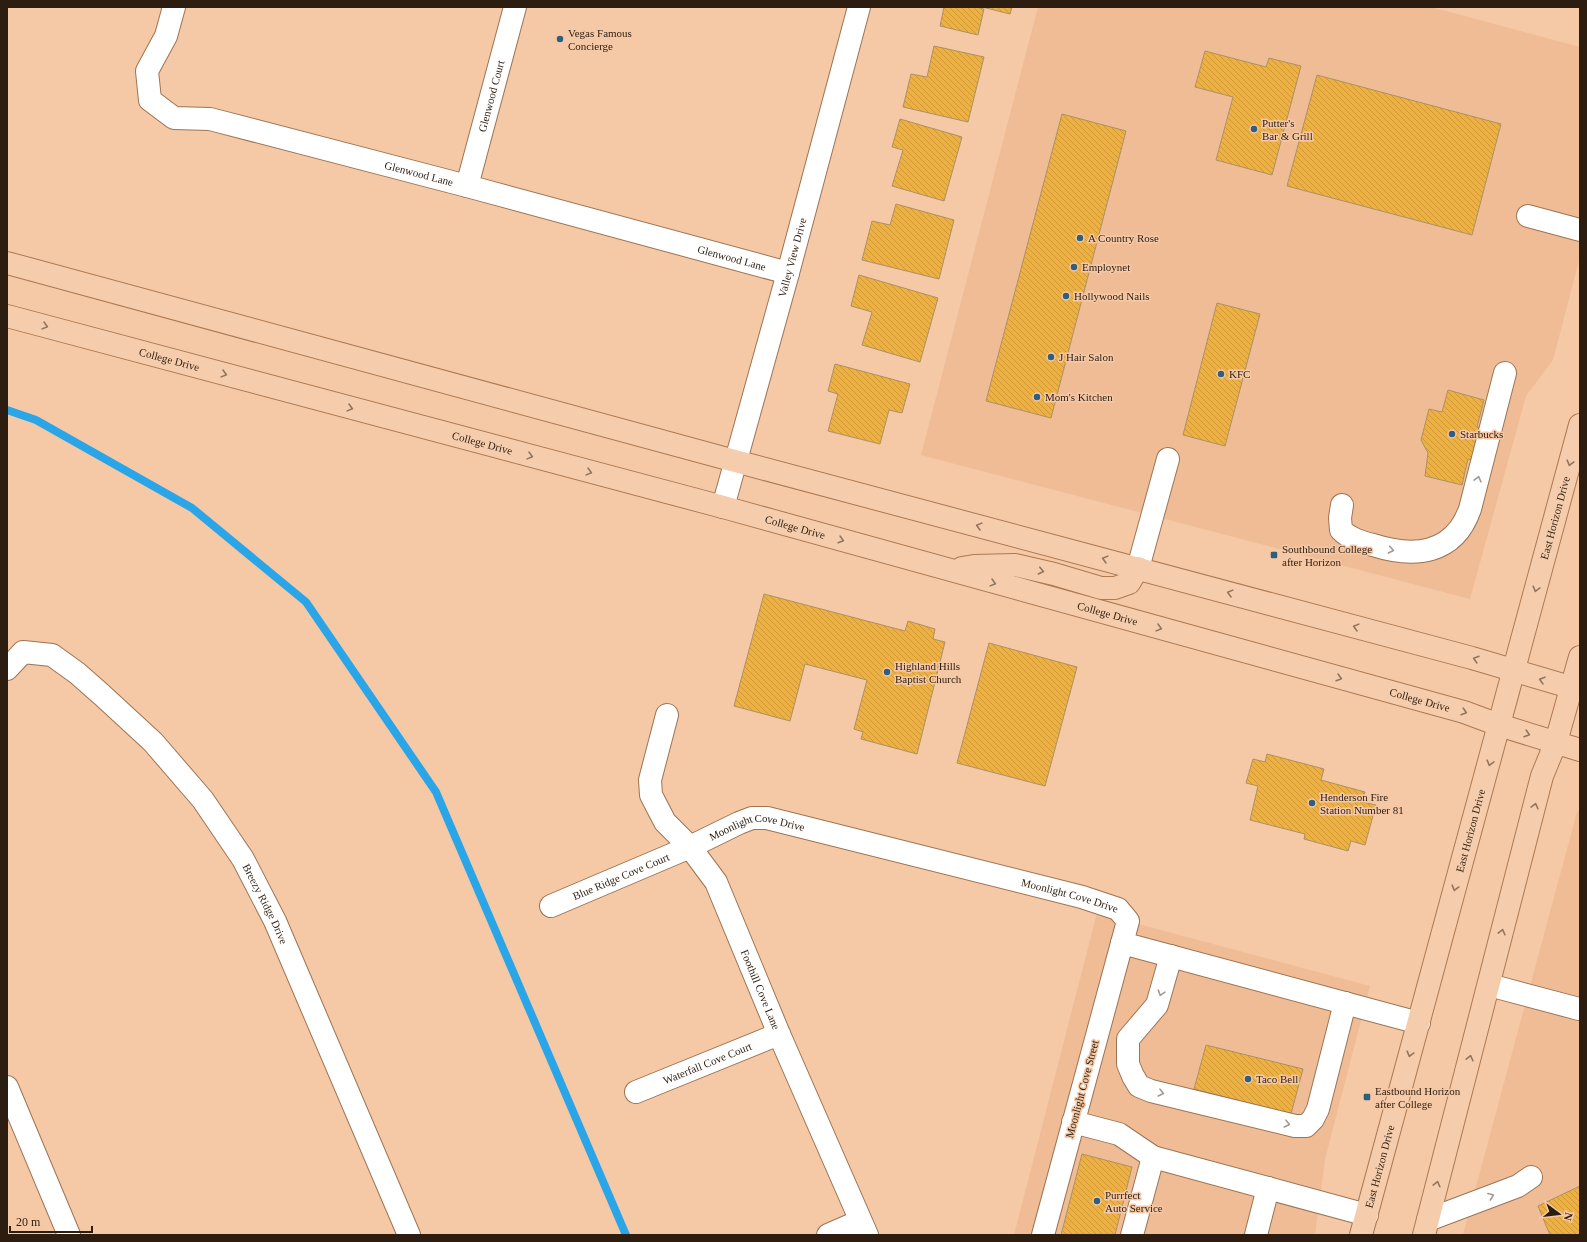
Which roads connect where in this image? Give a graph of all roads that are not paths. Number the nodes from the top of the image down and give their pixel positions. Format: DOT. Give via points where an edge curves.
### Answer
graph roads {
  1 [pos="174,7"];
  2 [pos="514,7"];
  3 [pos="859,7"];
  4 [pos="467,186"];
  5 [pos="1528,216"];
  6 [pos="1580,230"];
  7 [pos="7,264"];
  8 [pos="788,273"];
  9 [pos="7,316"];
  10 [pos="1505,374"];
  11 [pos="1580,425"];
  12 [pos="1168,459"];
  13 [pos="735,461"];
  14 [pos="1342,504"];
  15 [pos="723,507"];
  16 [pos="1138,568"];
  17 [pos="946,570"];
  18 [pos="1580,657"];
  19 [pos="7,669"];
  20 [pos="1514,671"];
  21 [pos="1575,689"];
  22 [pos="666,715"];
  23 [pos="1499,725"];
  24 [pos="1556,742"];
  25 [pos="1580,750"];
  26 [pos="690,847"];
  27 [pos="551,906"];
  28 [pos="1122,943"];
  29 [pos="1171,956"];
  30 [pos="1489,985"];
  31 [pos="1345,1003"];
  32 [pos="1579,1009"];
  33 [pos="1419,1023"];
  34 [pos="779,1034"];
  35 [pos="7,1087"];
  36 [pos="636,1092"];
  37 [pos="1073,1122"];
  38 [pos="1154,1157"];
  39 [pos="1531,1177"];
  40 [pos="1268,1188"];
  41 [pos="1364,1225"];
  42 [pos="1426,1227"];
  43 [pos="864,1228"];
  44 [pos="69,1235"];
  45 [pos="409,1235"];
  46 [pos="828,1235"];
  47 [pos="1042,1235"];
  48 [pos="1132,1235"];
  49 [pos="1256,1235"];
  1 -- 4 [label="street, Glenwood Lane" via="166,36 147,70 150,100 174,118 210,119"];
  2 -- 4 [label="street, Glenwood Court"];
  3 -- 8 [label="street, Valley View Drive"];
  4 -- 8 [label="street, Glenwood Lane"];
  5 -- 6 [label="street"];
  7 -- 13 [label="main road"];
  8 -- 13 [label="street, Valley View Drive"];
  9 -- 15 [label="main road, College Drive, one-way"];
  14 -- 10 [label="street, one-way" via="1341,530 1348,538 1405,552 1424,552 1441,545 1457,532 1466,520"];
  11 -- 20 [label="main road, East Horizon Drive, one-way"];
  12 -- 16 [label="street"];
  13 -- 15 [label="street, Valley View Drive"];
  16 -- 13 [label="main road, one-way"];
  15 -- 17 [label="main road, College Drive, one-way"];
  17 -- 16 [label="main road, one-way" via="1015,565 1101,588 1115,588 1129,583"];
  20 -- 16 [label="main road, one-way"];
  17 -- 23 [label="main road, College Drive, one-way" via="1464,712"];
  18 -- 21 [label="main road"];
  19 -- 45 [label="street, Breezy Ridge Drive" via="23,652 52,655 97,690 153,742 203,800 243,859 275,921"];
  21 -- 20 [label="main road, one-way"];
  20 -- 23 [label="main road, East Horizon Drive"];
  21 -- 24 [label="main road"];
  22 -- 26 [label="street, Foothill Cove Lane" via="650,780 651,795 665,822"];
  23 -- 24 [label="main road, College Drive, one-way"];
  23 -- 33 [label="main road, East Horizon Drive, one-way"];
  24 -- 25 [label="main road, College Drive"];
  30 -- 24 [label="main road, one-way" via="1542,776"];
  26 -- 27 [label="street, Blue Ridge Cove Court"];
  26 -- 28 [label="street, Moonlight Cove Drive" via="752,818 767,818 1082,897 1118,909 1128,921"];
  26 -- 34 [label="street, Foothill Cove Lane" via="716,882"];
  28 -- 29 [label="street"];
  28 -- 37 [label="street, Moonlight Cove Street"];
  29 -- 31 [label="street"];
  29 -- 31 [label="street, one-way" via="1157,1005 1128,1039 1128,1064 1133,1076 1139,1086 1151,1090 1295,1126 1306,1126 1318,1109"];
  30 -- 32 [label="street"];
  42 -- 30 [label="main road, one-way"];
  31 -- 33 [label="street"];
  33 -- 41 [label="main road, East Horizon Drive, one-way"];
  34 -- 36 [label="street, Waterfall Cove Court"];
  34 -- 43 [label="street, Foothill Cove Lane"];
  35 -- 44 [label="street"];
  37 -- 38 [label="street" via="1119,1134"];
  37 -- 47 [label="street, Moonlight Cove Street"];
  38 -- 40 [label="street"];
  38 -- 48 [label="street"];
  42 -- 39 [label="street, one-way" via="1518,1186"];
  40 -- 41 [label="street"];
  40 -- 49 [label="street"];
  43 -- 46 [label="street"];
}
